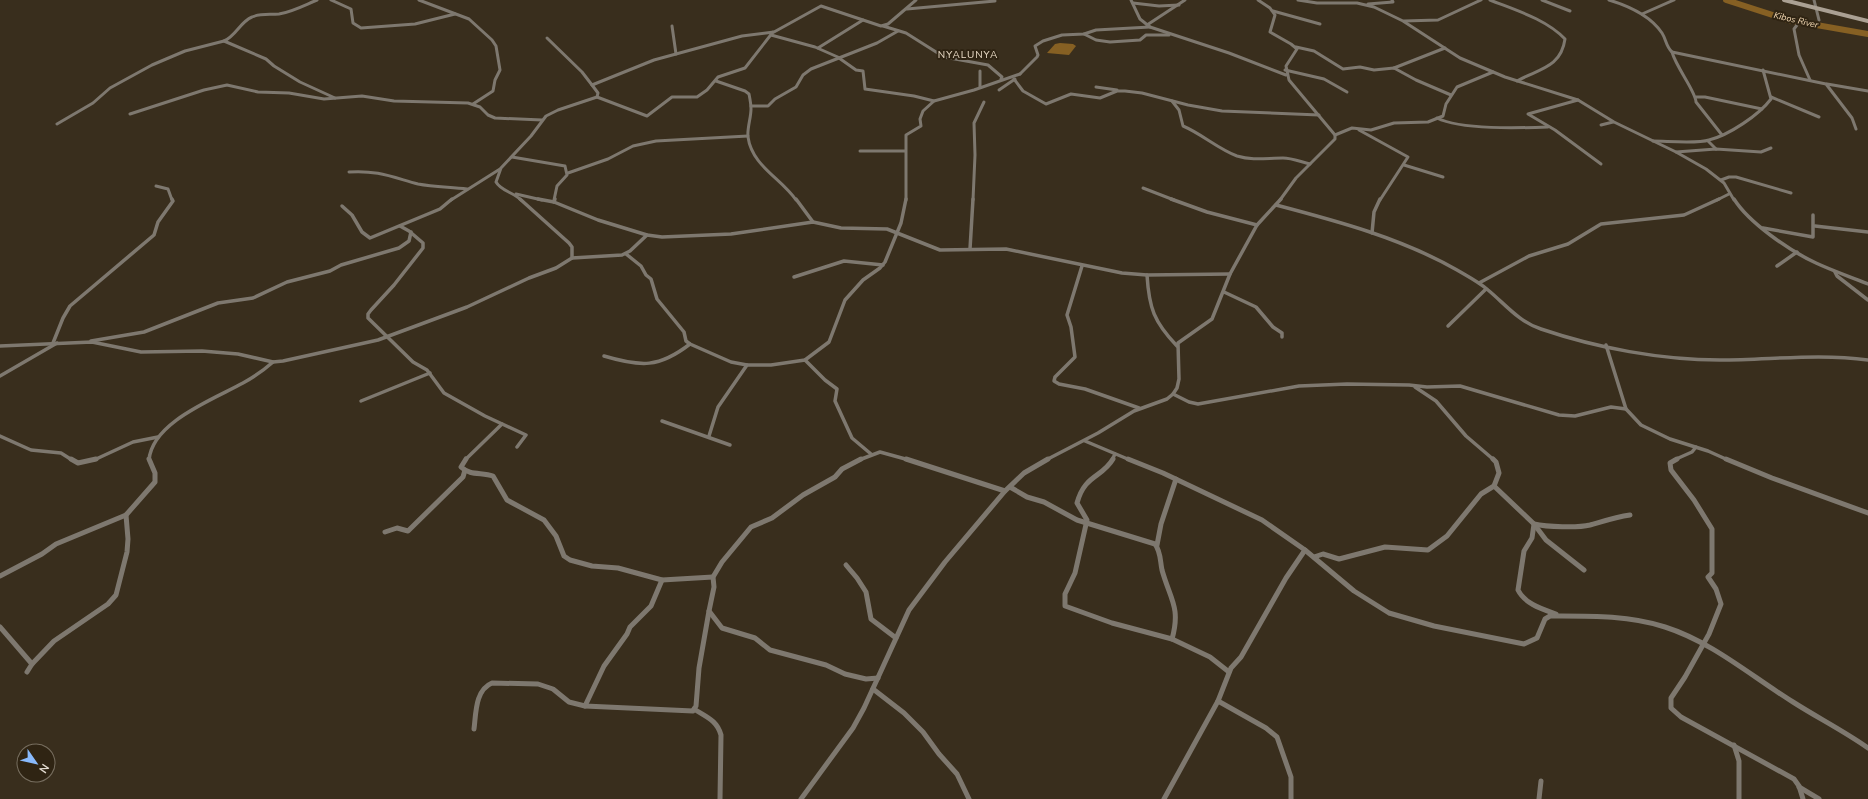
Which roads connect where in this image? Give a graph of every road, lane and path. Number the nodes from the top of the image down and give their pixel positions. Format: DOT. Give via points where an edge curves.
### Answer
graph roads {
  1 [pos="317,0"];
  2 [pos="331,0"];
  3 [pos="419,0"];
  4 [pos="916,0"];
  5 [pos="1185,0"];
  6 [pos="1258,0"];
  7 [pos="1298,0"];
  8 [pos="1392,0"];
  9 [pos="1481,0"];
  10 [pos="1490,0"];
  11 [pos="1542,0"];
  12 [pos="1609,0"];
  13 [pos="1674,0"];
  14 [pos="1784,0"];
  15 [pos="1814,0"];
  16 [pos="1132,1"];
  17 [pos="995,2"];
  18 [pos="1366,4"];
  19 [pos="1179,5"];
  20 [pos="1817,8"];
  21 [pos="906,9"];
  22 [pos="1273,11"];
  23 [pos="1570,11"];
  24 [pos="456,14"];
  25 [pos="1642,14"];
  26 [pos="863,20"];
  27 [pos="1819,20"];
  28 [pos="1404,21"];
  29 [pos="1868,21"];
  30 [pos="1320,24"];
  31 [pos="1147,25"];
  32 [pos="1797,25"];
  33 [pos="672,26"];
  34 [pos="881,26"];
  35 [pos="1150,27"];
  36 [pos="898,31"];
  37 [pos="774,32"];
  38 [pos="1084,34"];
  39 [pos="771,35"];
  40 [pos="1172,35"];
  41 [pos="547,38"];
  42 [pos="224,41"];
  43 [pos="1296,47"];
  44 [pos="818,48"];
  45 [pos="1446,48"];
  46 [pos="1672,52"];
  47 [pos="676,54"];
  48 [pos="839,58"];
  49 [pos="1394,68"];
  50 [pos="1285,70"];
  51 [pos="1764,70"];
  52 [pos="980,71"];
  53 [pos="1493,72"];
  54 [pos="1020,74"];
  55 [pos="1286,75"];
  56 [pos="1001,79"];
  57 [pos="1014,79"];
  58 [pos="1810,80"];
  59 [pos="716,81"];
  60 [pos="1517,82"];
  61 [pos="1826,84"];
  62 [pos="592,85"];
  63 [pos="980,87"];
  64 [pos="1096,87"];
  65 [pos="999,90"];
  66 [pos="1119,91"];
  67 [pos="1868,91"];
  68 [pos="1347,92"];
  69 [pos="1451,96"];
  70 [pos="597,97"];
  71 [pos="1696,97"];
  72 [pos="1771,97"];
  73 [pos="335,98"];
  74 [pos="1578,100"];
  75 [pos="934,101"];
  76 [pos="1172,101"];
  77 [pos="984,102"];
  78 [pos="473,104"];
  79 [pos="751,106"];
  80 [pos="1762,109"];
  81 [pos="130,114"];
  82 [pos="1319,115"];
  83 [pos="1819,117"];
  84 [pos="1438,118"];
  85 [pos="542,120"];
  86 [pos="1614,122"];
  87 [pos="58,124"];
  88 [pos="1601,125"];
  89 [pos="1548,127"];
  90 [pos="1358,129"];
  91 [pos="1856,129"];
  92 [pos="1335,135"];
  93 [pos="1722,135"];
  94 [pos="748,136"];
  95 [pos="1650,141"];
  96 [pos="1708,141"];
  97 [pos="1771,148"];
  98 [pos="1716,149"];
  99 [pos="905,151"];
  100 [pos="860,152"];
  101 [pos="1676,152"];
  102 [pos="512,157"];
  103 [pos="1310,164"];
  104 [pos="1600,164"];
  105 [pos="1404,165"];
  106 [pos="501,168"];
  107 [pos="350,172"];
  108 [pos="568,173"];
  109 [pos="1443,177"];
  110 [pos="1721,180"];
  111 [pos="156,186"];
  112 [pos="1143,188"];
  113 [pos="467,189"];
  114 [pos="1791,192"];
  115 [pos="515,194"];
  116 [pos="1729,194"];
  117 [pos="554,202"];
  118 [pos="1276,205"];
  119 [pos="342,206"];
  120 [pos="1813,215"];
  121 [pos="813,222"];
  122 [pos="1257,225"];
  123 [pos="400,226"];
  124 [pos="1815,226"];
  125 [pos="1761,228"];
  126 [pos="411,232"];
  127 [pos="1372,232"];
  128 [pos="1868,232"];
  129 [pos="898,234"];
  130 [pos="647,235"];
  131 [pos="970,249"];
  132 [pos="1797,252"];
  133 [pos="626,254"];
  134 [pos="572,258"];
  135 [pos="883,265"];
  136 [pos="1082,266"];
  137 [pos="1777,266"];
  138 [pos="1835,272"];
  139 [pos="1230,274"];
  140 [pos="1147,275"];
  141 [pos="794,277"];
  142 [pos="1479,283"];
  143 [pos="1868,284"];
  144 [pos="1486,289"];
  145 [pos="1224,292"];
  146 [pos="1868,300"];
  147 [pos="1448,326"];
  148 [pos="387,336"];
  149 [pos="1282,337"];
  150 [pos="87,342"];
  151 [pos="55,343"];
  152 [pos="690,344"];
  153 [pos="1606,345"];
  154 [pos="0,346"];
  155 [pos="1177,346"];
  156 [pos="604,356"];
  157 [pos="805,360"];
  158 [pos="1868,360"];
  159 [pos="273,362"];
  160 [pos="747,366"];
  161 [pos="430,373"];
  162 [pos="0,376"];
  163 [pos="1409,385"];
  164 [pos="1173,394"];
  165 [pos="361,401"];
  166 [pos="1139,408"];
  167 [pos="1626,409"];
  168 [pos="662,421"];
  169 [pos="502,424"];
  170 [pos="0,436"];
  171 [pos="709,436"];
  172 [pos="158,437"];
  173 [pos="1085,441"];
  174 [pos="730,445"];
  175 [pos="517,447"];
  176 [pos="1696,447"];
  177 [pos="870,454"];
  178 [pos="1115,454"];
  179 [pos="465,470"];
  180 [pos="1176,479"];
  181 [pos="1494,486"];
  182 [pos="1008,489"];
  183 [pos="1868,513"];
  184 [pos="126,514"];
  185 [pos="1630,515"];
  186 [pos="1086,522"];
  187 [pos="1534,524"];
  188 [pos="385,532"];
  189 [pos="1157,546"];
  190 [pos="1305,550"];
  191 [pos="1314,557"];
  192 [pos="846,565"];
  193 [pos="1584,570"];
  194 [pos="0,576"];
  195 [pos="713,577"];
  196 [pos="662,580"];
  197 [pos="709,611"];
  198 [pos="1558,615"];
  199 [pos="0,627"];
  200 [pos="896,638"];
  201 [pos="1172,639"];
  202 [pos="1702,644"];
  203 [pos="32,664"];
  204 [pos="27,672"];
  205 [pos="1229,672"];
  206 [pos="878,678"];
  207 [pos="873,689"];
  208 [pos="1218,701"];
  209 [pos="585,706"];
  210 [pos="694,709"];
  211 [pos="474,729"];
  212 [pos="1734,745"];
  213 [pos="1868,748"];
  214 [pos="1541,781"];
  215 [pos="1799,786"];
  216 [pos="720,799"];
  217 [pos="801,799"];
  218 [pos="969,799"];
  219 [pos="1164,799"];
  220 [pos="1291,799"];
  221 [pos="1539,799"];
  222 [pos="1740,799"];
  223 [pos="1803,799"];
  224 [pos="1818,799"];
  1 -- 42 [label="street" via="276,15 252,17"];
  2 -- 24 [label="street" via="351,9 353,23 361,28 415,24"];
  3 -- 24 [label="street"];
  4 -- 21 [label="street"];
  5 -- 19 [label="street"];
  6 -- 22 [label="street"];
  7 -- 18 [label="street"];
  8 -- 18 [label="street" via="1393,2"];
  9 -- 28 [label="street" via="1438,20"];
  10 -- 60 [label="street" via="1539,22 1565,39 1565,48 1557,61"];
  11 -- 23 [label="street"];
  12 -- 25 [label="street"];
  13 -- 25 [label="street"];
  14 -- 20 [label="main road"];
  15 -- 20 [label="street"];
  16 -- 19 [label="street" via="1159,6"];
  16 -- 31 [label="street" via="1140,19"];
  17 -- 21 [label="street"];
  18 -- 28 [label="street"];
  19 -- 31 [label="street"];
  20 -- 27 [label="street"];
  20 -- 29 [label="main road"];
  21 -- 34 [label="street" via="888,24"];
  22 -- 30 [label="street"];
  22 -- 43 [label="street" via="1275,15 1270,32"];
  24 -- 78 [label="street" via="473,22 496,46 500,70 493,91"];
  25 -- 46 [label="street" via="1656,26"];
  26 -- 34 [label="street"];
  26 -- 37 [label="street" via="821,6"];
  26 -- 44 [label="street"];
  28 -- 45 [label="street"];
  31 -- 35 [label="street"];
  32 -- 58 [label="street" via="1794,28 1799,54"];
  33 -- 47 [label="street"];
  34 -- 36 [label="street"];
  35 -- 38 [label="street" via="1096,30"];
  35 -- 40 [label="street"];
  36 -- 48 [label="street" via="877,43"];
  36 -- 56 [label="street" via="906,33 944,57 988,64 1002,77"];
  37 -- 39 [label="street"];
  37 -- 47 [label="street" via="742,36"];
  38 -- 40 [label="street" via="1087,38 1105,41 1140,40 1146,35"];
  38 -- 54 [label="street" via="1055,37 1037,44 1037,57"];
  39 -- 44 [label="street"];
  39 -- 59 [label="street" via="746,68 718,77"];
  40 -- 55 [label="street"];
  41 -- 62 [label="street"];
  42 -- 73 [label="street" via="266,59 300,82"];
  42 -- 87 [label="street" via="185,51 152,65 110,88 93,103"];
  43 -- 49 [label="street" via="1314,52 1343,69"];
  43 -- 50 [label="street" via="1296,52 1286,64"];
  44 -- 48 [label="street"];
  45 -- 49 [label="street"];
  45 -- 53 [label="street" via="1460,58"];
  46 -- 51 [label="street"];
  46 -- 71 [label="street" via="1683,77"];
  47 -- 62 [label="street"];
  48 -- 75 [label="street" via="856,70 863,71 865,89"];
  48 -- 79 [label="street" via="811,69 803,75 796,87 768,106"];
  49 -- 69 [label="street"];
  50 -- 55 [label="street"];
  50 -- 68 [label="street" via="1324,79"];
  51 -- 58 [label="street"];
  51 -- 72 [label="street"];
  52 -- 63 [label="street"];
  53 -- 60 [label="street"];
  53 -- 69 [label="street" via="1458,86"];
  54 -- 56 [label="street"];
  54 -- 57 [label="street"];
  55 -- 82 [label="street"];
  56 -- 63 [label="street"];
  57 -- 65 [label="street"];
  57 -- 66 [label="street" via="1022,90 1046,104 1071,94 1100,98"];
  58 -- 61 [label="street"];
  59 -- 70 [label="street" via="698,96 672,97 648,116"];
  59 -- 79 [label="street" via="747,93"];
  60 -- 74 [label="street"];
  61 -- 67 [label="street"];
  61 -- 91 [label="street" via="1852,118"];
  62 -- 70 [label="street" via="598,93"];
  63 -- 75 [label="street"];
  64 -- 66 [label="street"];
  66 -- 76 [label="street" via="1142,93"];
  69 -- 84 [label="street" via="1443,116"];
  70 -- 85 [label="street" via="558,110"];
  71 -- 80 [label="street"];
  71 -- 93 [label="street" via="1696,102"];
  72 -- 80 [label="street"];
  72 -- 83 [label="street"];
  73 -- 78 [label="street" via="362,96 394,101"];
  73 -- 81 [label="street" via="266,93 221,85"];
  74 -- 86 [label="street"];
  74 -- 89 [label="street" via="1528,114"];
  75 -- 99 [label="street" via="923,111 921,126 906,135"];
  76 -- 82 [label="street" via="1233,113"];
  76 -- 103 [label="street" via="1180,110 1183,126 1229,152 1259,160 1284,158"];
  77 -- 131 [label="street" via="974,123 975,155"];
  78 -- 85 [label="street" via="495,118"];
  79 -- 94 [label="street"];
  80 -- 93 [label="street"];
  82 -- 92 [label="street"];
  84 -- 89 [label="street" via="1455,124 1515,128"];
  84 -- 90 [label="street" via="1424,123 1394,123 1371,130"];
  85 -- 102 [label="street"];
  86 -- 88 [label="street"];
  86 -- 95 [label="street"];
  89 -- 104 [label="street"];
  90 -- 92 [label="street" via="1352,128"];
  90 -- 105 [label="street" via="1407,155"];
  92 -- 103 [label="street" via="1332,142"];
  93 -- 96 [label="street"];
  94 -- 108 [label="street" via="656,140 633,146 608,159"];
  94 -- 121 [label="street" via="755,157 770,175 790,190"];
  95 -- 96 [label="street"];
  95 -- 101 [label="street"];
  96 -- 98 [label="street"];
  97 -- 98 [label="street" via="1760,152"];
  98 -- 101 [label="street"];
  99 -- 100 [label="street"];
  99 -- 129 [label="street" via="907,196 903,222"];
  101 -- 110 [label="street"];
  102 -- 106 [label="street"];
  102 -- 108 [label="street" via="565,166"];
  103 -- 118 [label="street"];
  105 -- 109 [label="street"];
  105 -- 127 [label="street" via="1382,193 1374,216"];
  106 -- 113 [label="street"];
  106 -- 115 [label="street" via="496,182 499,187"];
  107 -- 113 [label="street" via="364,171 419,184"];
  108 -- 117 [label="street" via="557,186"];
  110 -- 114 [label="street" via="1736,178"];
  110 -- 116 [label="street"];
  111 -- 151 [label="street" via="168,189 173,200 158,222 154,234 75,301 63,318"];
  112 -- 122 [label="street" via="1207,212"];
  113 -- 123 [label="street" via="440,209"];
  115 -- 117 [label="street"];
  115 -- 134 [label="street" via="569,242 572,247"];
  116 -- 125 [label="street" via="1744,213"];
  116 -- 142 [label="street" via="1673,217 1601,224 1568,244 1529,256"];
  117 -- 130 [label="street" via="592,218"];
  118 -- 122 [label="street"];
  118 -- 127 [label="street"];
  119 -- 123 [label="street" via="351,213 359,229 369,237 375,237"];
  120 -- 124 [label="street"];
  121 -- 129 [label="street" via="841,228 887,229"];
  121 -- 130 [label="street" via="721,235"];
  122 -- 139 [label="street"];
  123 -- 126 [label="street"];
  124 -- 125 [label="street" via="1814,236 1810,238"];
  124 -- 128 [label="street"];
  125 -- 132 [label="street"];
  126 -- 148 [label="street" via="422,243 420,254 367,316"];
  126 -- 150 [label="street" via="409,241 398,248 341,265 330,271 293,280 253,298 218,303 144,332"];
  127 -- 142 [label="street" via="1448,266"];
  129 -- 131 [label="street" via="940,250"];
  129 -- 135 [label="street"];
  130 -- 133 [label="street"];
  131 -- 136 [label="street" via="1011,250"];
  132 -- 137 [label="street"];
  132 -- 138 [label="street"];
  133 -- 134 [label="street"];
  133 -- 152 [label="street" via="641,266 651,280 657,299 684,332 686,341"];
  134 -- 148 [label="street" via="556,268 467,307"];
  135 -- 141 [label="street" via="844,261"];
  135 -- 157 [label="street" via="863,280 845,300 829,342"];
  136 -- 140 [label="street"];
  136 -- 166 [label="street" via="1067,315 1072,327 1075,357 1054,381"];
  138 -- 143 [label="street"];
  138 -- 146 [label="street"];
  139 -- 140 [label="street"];
  139 -- 145 [label="street"];
  140 -- 155 [label="street" via="1152,313 1157,324"];
  142 -- 144 [label="street"];
  144 -- 147 [label="street"];
  144 -- 153 [label="street" via="1513,315 1528,324"];
  145 -- 149 [label="street" via="1256,307 1273,327 1282,333"];
  145 -- 155 [label="street" via="1212,319 1181,340"];
  148 -- 159 [label="street" via="315,355"];
  148 -- 161 [label="street"];
  150 -- 151 [label="street"];
  150 -- 159 [label="street" via="140,352 202,351 238,354"];
  151 -- 154 [label="street"];
  151 -- 162 [label="street" via="39,355"];
  152 -- 156 [label="street" via="656,363 617,360"];
  152 -- 160 [label="street" via="722,359"];
  153 -- 158 [label="street" via="1655,355 1712,359 1804,356"];
  153 -- 167 [label="street"];
  155 -- 164 [label="street" via="1179,379"];
  157 -- 160 [label="street"];
  157 -- 177 [label="street" via="837,389 835,401 852,438"];
  159 -- 172 [label="street" via="260,373 181,417"];
  160 -- 171 [label="street" via="718,407"];
  161 -- 165 [label="street"];
  161 -- 169 [label="street" via="444,393"];
  163 -- 164 [label="street" via="1298,386 1198,404"];
  163 -- 167 [label="street" via="1460,386 1559,416 1576,416 1611,407"];
  163 -- 181 [label="street" via="1422,390 1436,401 1466,436 1496,462 1499,473"];
  164 -- 166 [label="street" via="1167,399"];
  166 -- 173 [label="street"];
  167 -- 176 [label="street" via="1641,425"];
  168 -- 171 [label="street"];
  169 -- 175 [label="street" via="526,435"];
  169 -- 179 [label="street" via="463,462 461,467"];
  170 -- 172 [label="street" via="31,450 61,453 78,463 93,460 128,444"];
  171 -- 174 [label="street"];
  172 -- 184 [label="street" via="148,457 155,473 155,482"];
  173 -- 178 [label="street"];
  173 -- 182 [label="street" via="1033,466"];
  176 -- 183 [label="street"];
  176 -- 202 [label="street" via="1692,452 1670,463 1671,470 1694,500 1713,533 1712,573 1708,577 1716,589 1720,604 1715,621"];
  177 -- 182 [label="street" via="889,453"];
  177 -- 195 [label="street" via="802,495 772,518 751,527"];
  178 -- 180 [label="street"];
  178 -- 186 [label="street" via="1111,464 1083,485 1078,496 1077,503 1086,515"];
  179 -- 188 [label="street" via="463,477 408,531 397,528"];
  179 -- 196 [label="street" via="476,475 492,476 507,500 543,519 556,536 564,556 570,560 592,566 618,568"];
  180 -- 189 [label="street" via="1161,524"];
  180 -- 190 [label="street" via="1262,520"];
  181 -- 187 [label="street"];
  181 -- 191 [label="street" via="1481,494 1447,536 1428,550 1385,546 1339,560 1323,554"];
  182 -- 186 [label="street" via="1044,502"];
  182 -- 200 [label="street" via="923,590 909,610"];
  184 -- 194 [label="street" via="56,544"];
  184 -- 203 [label="street" via="127,552 116,595 108,604 54,641"];
  185 -- 187 [label="street" via="1589,525"];
  186 -- 189 [label="street"];
  186 -- 201 [label="street" via="1075,573 1065,594 1065,606 1112,623"];
  187 -- 193 [label="street" via="1546,540"];
  187 -- 198 [label="street" via="1532,538 1524,551 1518,590 1521,596 1530,602"];
  189 -- 201 [label="street" via="1162,572 1176,606 1177,620"];
  190 -- 191 [label="street"];
  190 -- 205 [label="street" via="1241,657"];
  191 -- 198 [label="street" via="1371,603 1389,613 1434,626 1524,644 1536,638 1545,619"];
  192 -- 200 [label="street" via="866,589 871,619"];
  195 -- 196 [label="street"];
  195 -- 197 [label="street" via="714,587"];
  196 -- 209 [label="street" via="651,606 630,627 604,666"];
  197 -- 206 [label="street" via="722,628 755,638 770,650 826,665 866,680"];
  197 -- 210 [label="street"];
  198 -- 202 [label="street" via="1640,621 1665,627"];
  199 -- 203 [label="street"];
  200 -- 206 [label="street"];
  201 -- 205 [label="street" via="1186,648 1217,660"];
  202 -- 212 [label="street" via="1671,698 1671,708 1681,717"];
  202 -- 213 [label="street"];
  203 -- 204 [label="street"];
  205 -- 208 [label="street"];
  206 -- 207 [label="street"];
  207 -- 217 [label="street" via="853,728"];
  207 -- 218 [label="street" via="904,713 923,732 957,774"];
  208 -- 219 [label="street"];
  208 -- 220 [label="street" via="1277,737 1292,781"];
  209 -- 210 [label="street" via="690,711"];
  209 -- 211 [label="street" via="568,702 553,689 538,684 492,683 479,696"];
  210 -- 216 [label="street" via="710,717 719,726"];
  212 -- 215 [label="street" via="1789,777"];
  212 -- 222 [label="street" via="1739,761"];
  214 -- 221 [label="street"];
  215 -- 223 [label="street"];
  215 -- 224 [label="street"];
}
